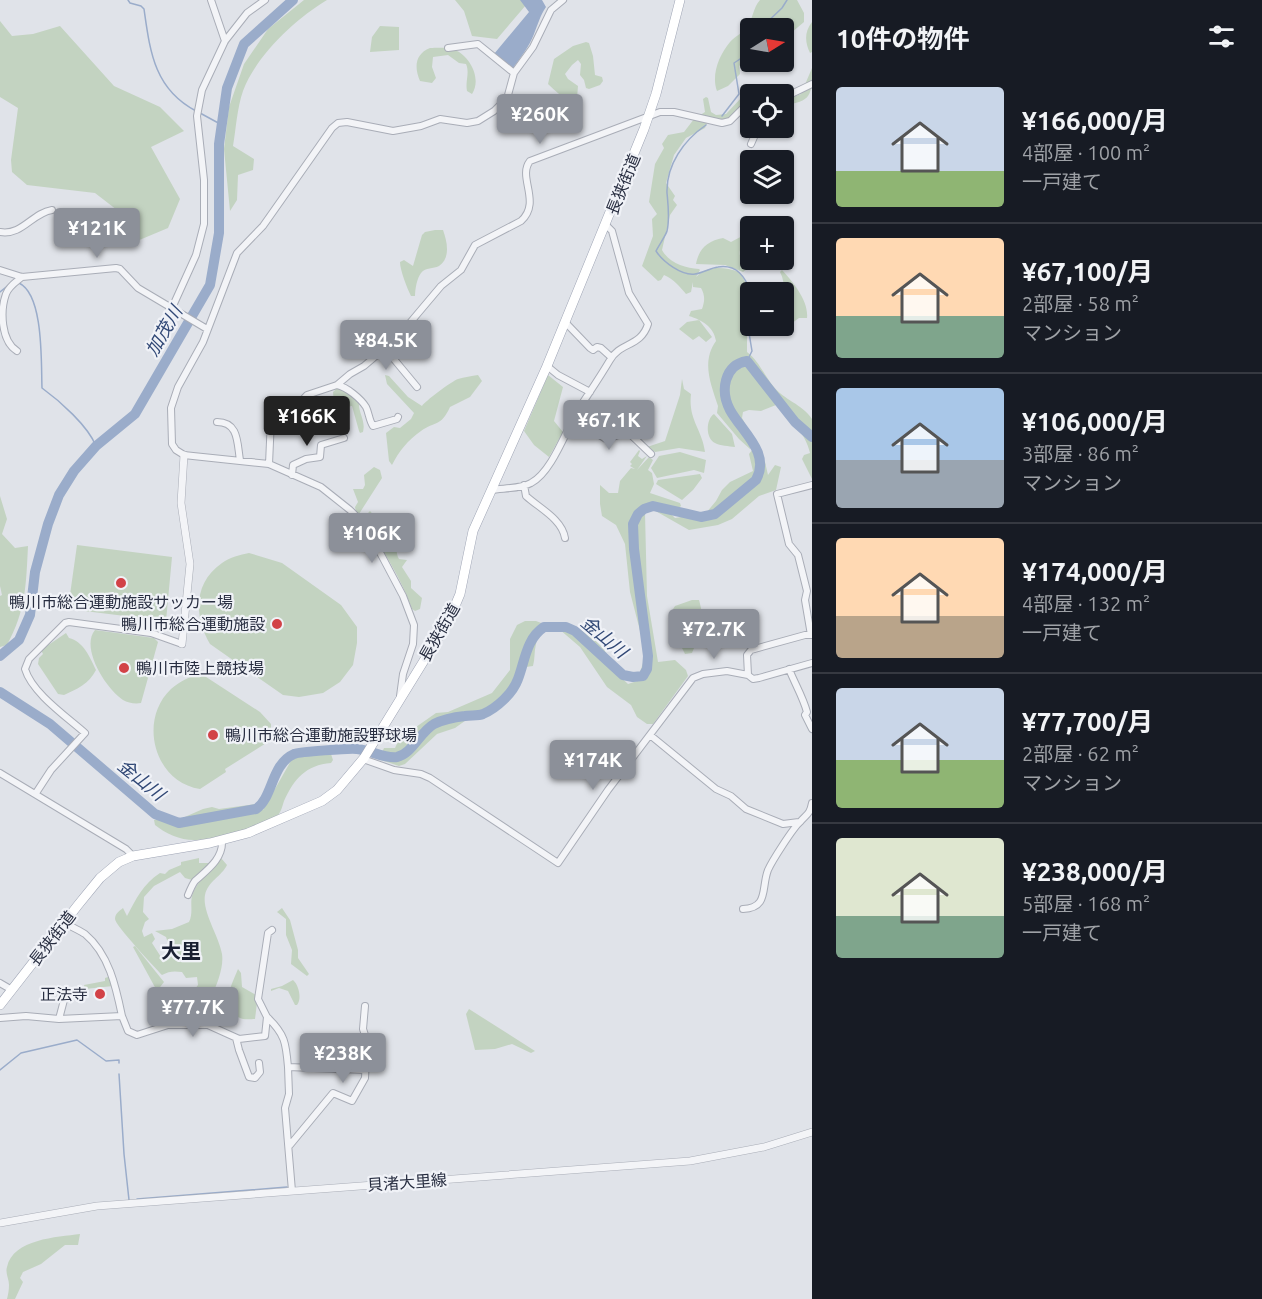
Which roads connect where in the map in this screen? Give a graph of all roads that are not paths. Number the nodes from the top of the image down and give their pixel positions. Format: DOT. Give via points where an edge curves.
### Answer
graph roads {
  1 [pos="211,0"];
  2 [pos="265,0"];
  3 [pos="563,0"];
  4 [pos="680,0"];
  5 [pos="225,41"];
  6 [pos="448,48"];
  7 [pos="514,73"];
  8 [pos="812,84"];
  9 [pos="794,93"];
  10 [pos="740,112"];
  11 [pos="649,116"];
  12 [pos="754,138"];
  13 [pos="751,144"];
  14 [pos="52,210"];
  15 [pos="606,225"];
  16 [pos="0,232"];
  17 [pos="0,270"];
  18 [pos="22,277"];
  19 [pos="172,308"];
  20 [pos="565,322"];
  21 [pos="2,326"];
  22 [pos="207,329"];
  23 [pos="398,337"];
  24 [pos="17,351"];
  25 [pos="611,357"];
  26 [pos="547,366"];
  27 [pos="338,385"];
  28 [pos="417,387"];
  29 [pos="590,392"];
  30 [pos="398,417"];
  31 [pos="217,422"];
  32 [pos="570,426"];
  33 [pos="344,438"];
  34 [pos="651,454"];
  35 [pos="184,455"];
  36 [pos="240,460"];
  37 [pos="269,464"];
  38 [pos="292,475"];
  39 [pos="524,485"];
  40 [pos="812,485"];
  41 [pos="490,490"];
  42 [pos="565,538"];
  43 [pos="812,635"];
  44 [pos="182,644"];
  45 [pos="812,663"];
  46 [pos="789,669"];
  47 [pos="748,675"];
  48 [pos="400,699"];
  49 [pos="812,729"];
  50 [pos="650,735"];
  51 [pos="363,759"];
  52 [pos="0,773"];
  53 [pos="36,793"];
  54 [pos="812,803"];
  55 [pos="800,822"];
  56 [pos="222,841"];
  57 [pos="133,856"];
  58 [pos="188,895"];
  59 [pos="743,909"];
  60 [pos="64,922"];
  61 [pos="272,930"];
  62 [pos="0,983"];
  63 [pos="12,990"];
  64 [pos="64,1000"];
  65 [pos="0,1005"];
  66 [pos="365,1006"];
  67 [pos="122,1016"];
  68 [pos="267,1017"];
  69 [pos="0,1018"];
  70 [pos="59,1019"];
  71 [pos="237,1038"];
  72 [pos="259,1063"];
  73 [pos="288,1067"];
  74 [pos="365,1070"];
  75 [pos="812,1132"];
  76 [pos="290,1144"];
  77 [pos="292,1191"];
  78 [pos="0,1223"];
  1 -- 5 [label="street"];
  2 -- 5 [label="street" via="247,13"];
  3 -- 7 [label="street" via="551,10 533,47"];
  4 -- 11 [label="main road, 長狭街道"];
  5 -- 19 [label="street" via="202,90 197,116 204,224 196,255"];
  6 -- 7 [label="street" via="478,44"];
  7 -- 22 [label="street" via="508,95 478,121 440,119 393,131 347,122 332,128 262,226 237,253"];
  8 -- 9 [label="street"];
  10 -- 11 [label="street" via="730,122 722,123 674,111"];
  11 -- 15 [label="main road, 長狭街道"];
  11 -- 23 [label="street" via="528,163 531,205 527,216 475,245 461,270 441,286"];
  12 -- 13 [label="street"];
  14 -- 16 [label="street" via="23,228"];
  15 -- 20 [label="main road, 長狭街道"];
  15 -- 25 [label="street" via="612,231 629,293 648,324 643,336"];
  17 -- 18 [label="street"];
  18 -- 19 [label="street" via="116,268 138,288"];
  18 -- 21 [label="street" via="4,296"];
  19 -- 22 [label="street"];
  20 -- 25 [label="street" via="590,348 602,348"];
  20 -- 26 [label="main road, 長狭街道"];
  21 -- 24 [label="street" via="6,340"];
  22 -- 35 [label="street" via="171,408 172,444"];
  23 -- 27 [label="street"];
  23 -- 28 [label="street" via="400,343 393,358"];
  25 -- 29 [label="street"];
  26 -- 29 [label="street"];
  26 -- 41 [label="main road, 長狭街道"];
  27 -- 30 [label="street" via="360,400 373,426"];
  27 -- 37 [label="street" via="307,395 292,411 271,418"];
  29 -- 32 [label="street"];
  31 -- 36 [label="street" via="228,423 235,432"];
  32 -- 34 [label="street" via="593,431 606,439 628,432"];
  32 -- 39 [label="street" via="554,458 532,483"];
  33 -- 38 [label="street" via="321,445 320,458 293,465"];
  35 -- 36 [label="street"];
  35 -- 44 [label="street" via="182,503 190,564"];
  36 -- 37 [label="street"];
  37 -- 38 [label="street"];
  38 -- 48 [label="street" via="321,488 359,519 403,597 414,632"];
  39 -- 41 [label="street"];
  39 -- 42 [label="street" via="526,496 553,518"];
  40 -- 43 [label="street" via="777,494 789,544 798,555 807,591 805,600"];
  41 -- 48 [label="main road, 長狭街道" via="471,537 457,603"];
  43 -- 47 [label="street" via="751,650 747,655"];
  44 -- 53 [label="street" via="151,633 65,623 28,659 25,669 31,682 85,733"];
  45 -- 46 [label="street"];
  46 -- 47 [label="street" via="753,679"];
  46 -- 49 [label="street" via="803,697"];
  47 -- 50 [label="street" via="727,671 693,678"];
  48 -- 51 [label="main road, 長狭街道"];
  50 -- 51 [label="street" via="558,863 430,778"];
  50 -- 55 [label="street" via="716,789 746,808 783,824"];
  51 -- 56 [label="main road, 長狭街道" via="326,798 260,829"];
  52 -- 53 [label="street"];
  53 -- 57 [label="street"];
  54 -- 55 [label="street" via="808,816"];
  55 -- 59 [label="street" via="768,869 759,905"];
  56 -- 57 [label="main road, 長狭街道"];
  56 -- 58 [label="street" via="211,868 194,882"];
  57 -- 60 [label="main road, 長狭街道" via="100,878"];
  60 -- 63 [label="main road, 長狭街道"];
  60 -- 67 [label="street" via="83,932 106,960"];
  61 -- 68 [label="street" via="266,939 258,999"];
  62 -- 63 [label="street"];
  63 -- 65 [label="main road, 長狭街道"];
  64 -- 70 [label="street"];
  66 -- 74 [label="street"];
  67 -- 70 [label="street"];
  67 -- 71 [label="street" via="129,1031 137,1035 168,1025 208,1025"];
  68 -- 71 [label="street" via="265,1036"];
  68 -- 73 [label="street" via="281,1029"];
  69 -- 70 [label="street"];
  71 -- 72 [label="street" via="249,1077 255,1078 260,1072"];
  73 -- 74 [label="street"];
  73 -- 76 [label="street" via="285,1108"];
  74 -- 76 [label="street" via="352,1101 333,1093"];
  75 -- 77 [label="street, 貝渚大里線" via="764,1147 690,1161"];
  76 -- 77 [label="street"];
  77 -- 78 [label="street, 貝渚大里線" via="97,1206"];
}
